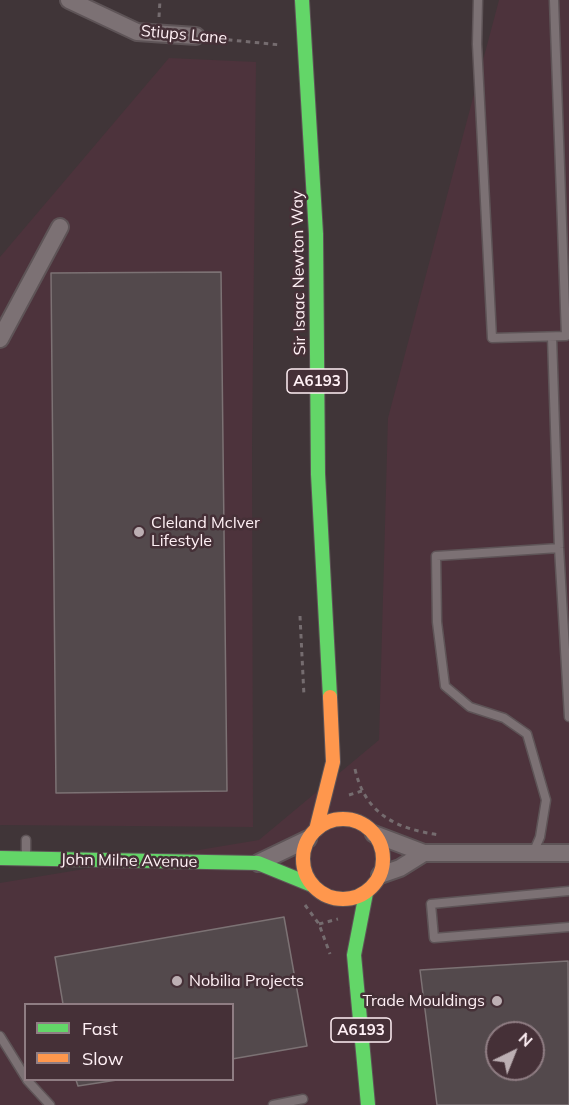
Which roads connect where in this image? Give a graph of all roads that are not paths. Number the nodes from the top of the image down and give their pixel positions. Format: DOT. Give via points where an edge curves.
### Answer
graph roads {
  1 [pos="69,0"];
  2 [pos="302,0"];
  3 [pos="478,0"];
  4 [pos="554,0"];
  5 [pos="196,36"];
  6 [pos="285,45"];
  7 [pos="306,45"];
  8 [pos="60,227"];
  9 [pos="552,337"];
  10 [pos="0,339"];
  11 [pos="559,548"];
  12 [pos="568,717"];
  13 [pos="333,762"];
  14 [pos="344,787"];
  15 [pos="352,804"];
  16 [pos="368,829"];
  17 [pos="312,835"];
  18 [pos="26,840"];
  19 [pos="424,853"];
  20 [pos="534,853"];
  21 [pos="569,853"];
  22 [pos="0,858"];
  23 [pos="26,859"];
  24 [pos="258,863"];
  25 [pos="380,875"];
  26 [pos="312,885"];
  27 [pos="569,891"];
  28 [pos="366,893"];
  29 [pos="327,896"];
  30 [pos="334,911"];
  31 [pos="569,927"];
  32 [pos="346,937"];
  33 [pos="354,955"];
  34 [pos="0,1036"];
  35 [pos="24,1076"];
  36 [pos="28,1081"];
  37 [pos="303,1099"];
  38 [pos="50,1105"];
  39 [pos="273,1105"];
  40 [pos="368,1105"];
  1 -- 5 [label="street, Stiups Lane" via="137,32"];
  2 -- 7 [label="main road, Sir Isaac Newton Way / A6193"];
  3 -- 9 [label="lane" via="492,338"];
  4 -- 9 [label="lane" via="566,336"];
  6 -- 7 [label="street"];
  7 -- 13 [label="main road, Sir Isaac Newton Way / A6193" via="316,234 318,474"];
  8 -- 10 [label="street"];
  9 -- 11 [label="lane"];
  11 -- 12 [label="lane"];
  11 -- 20 [label="lane" via="436,556 436,621 445,686 470,707 504,718 527,734 546,800"];
  13 -- 14 [label="main road, Sir Isaac Newton Way / A6193"];
  13 -- 17 [label="main road, Sir Isaac Newton Way / A6193"];
  15 -- 16 [label="main road"];
  16 -- 17 [label="main road" via="350,820 337,820"];
  16 -- 19 [label="street"];
  16 -- 25 [label="main road" via="383,854"];
  17 -- 24 [label="street, John Milne Avenue"];
  17 -- 26 [label="main road, A6193" via="304,850 303,863"];
  18 -- 23 [label="lane"];
  19 -- 20 [label="street"];
  19 -- 25 [label="street"];
  20 -- 21 [label="street"];
  22 -- 23 [label="main road, John Milne Avenue"];
  23 -- 24 [label="main road, John Milne Avenue"];
  24 -- 26 [label="main road, John Milne Avenue"];
  25 -- 28 [label="main road"];
  26 -- 29 [label="main road"];
  27 -- 31 [label="lane" via="431,904 434,938"];
  28 -- 29 [label="main road" via="340,900"];
  28 -- 33 [label="main road"];
  29 -- 30 [label="main road"];
  32 -- 33 [label="main road"];
  33 -- 40 [label="main road, A6193"];
  34 -- 35 [label="lane"];
  36 -- 38 [label="lane"];
  37 -- 39 [label="lane"];
}
